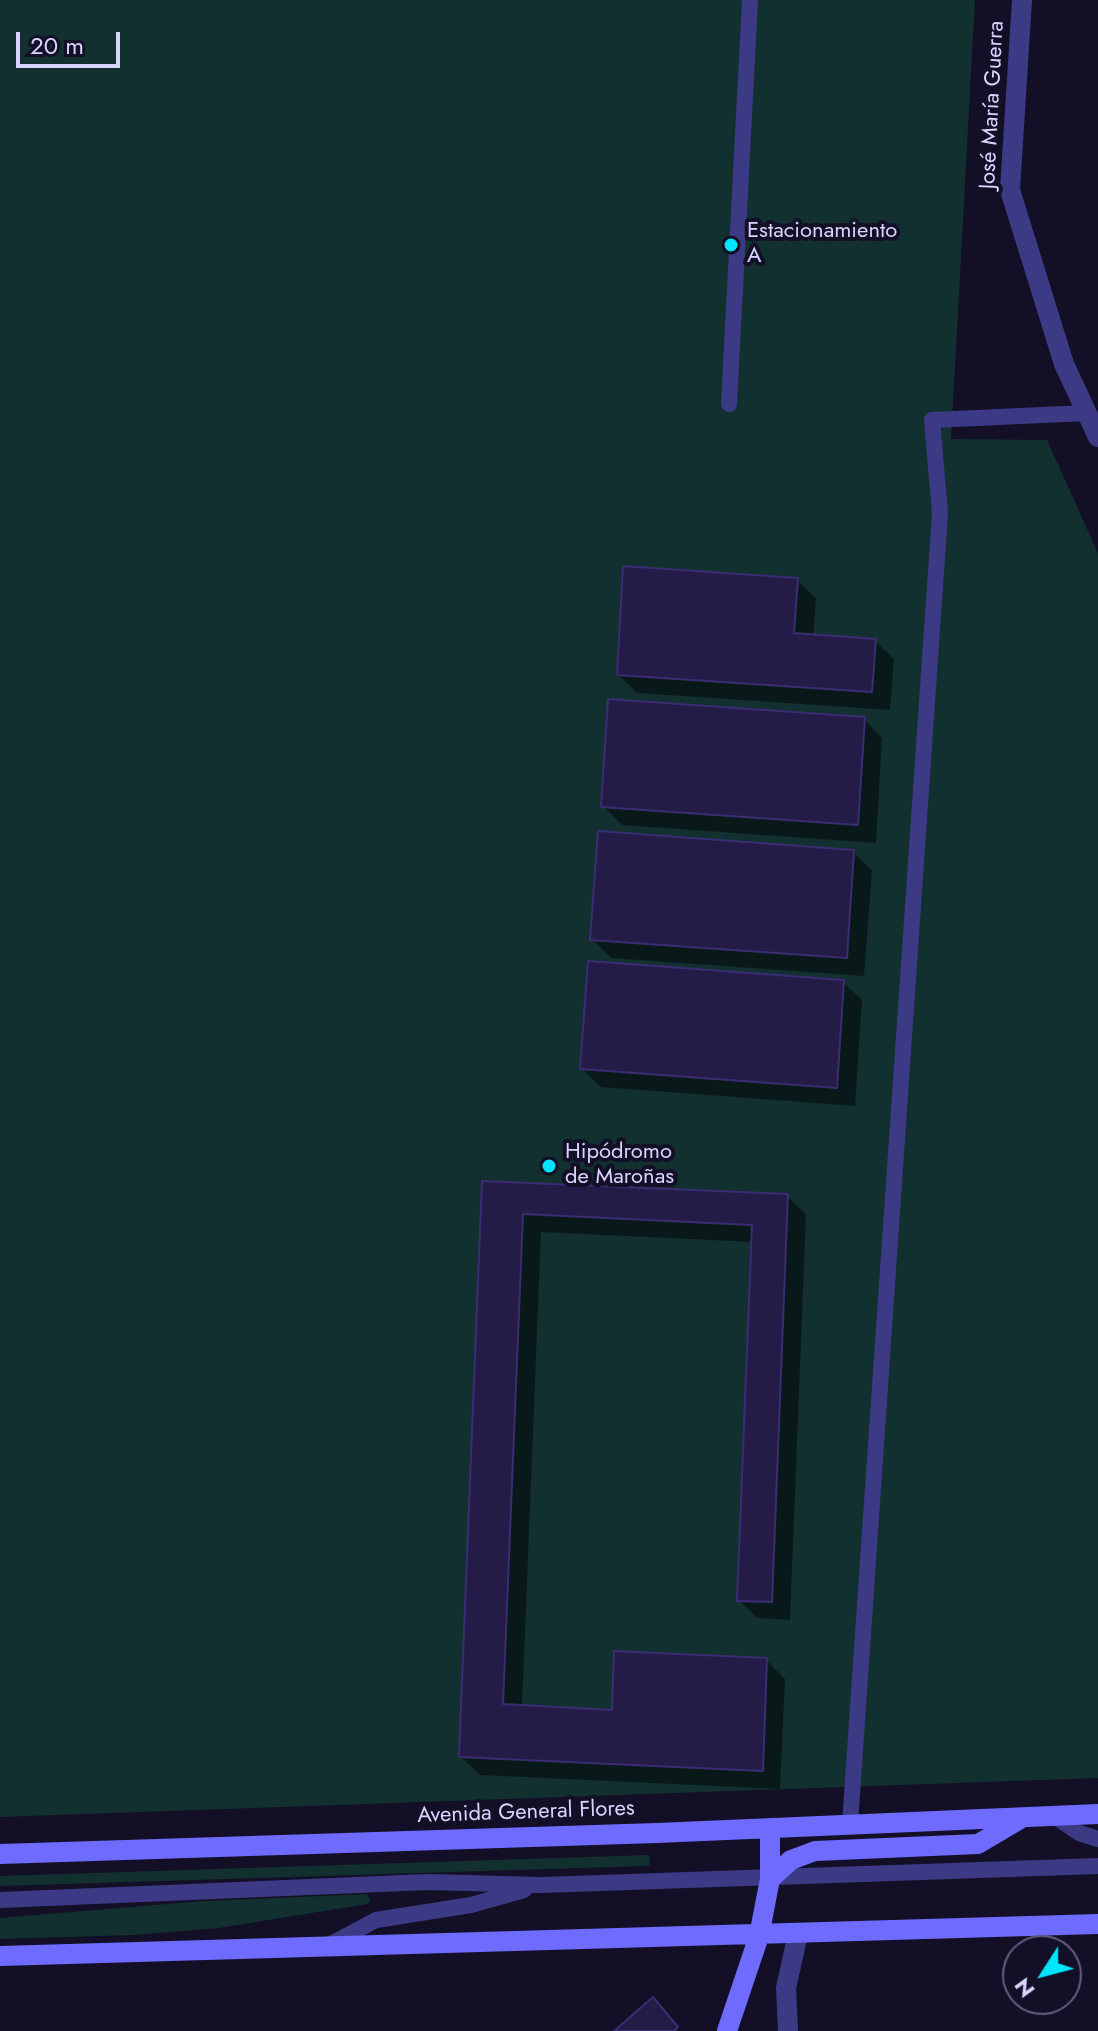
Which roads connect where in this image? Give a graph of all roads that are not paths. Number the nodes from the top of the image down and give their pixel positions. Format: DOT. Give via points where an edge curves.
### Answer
graph roads {
  1 [pos="750,0"];
  2 [pos="1022,0"];
  3 [pos="729,404"];
  4 [pos="1093,414"];
  5 [pos="1098,437"];
  6 [pos="1098,1814"];
  7 [pos="1054,1816"];
  8 [pos="1023,1817"];
  9 [pos="850,1823"];
  10 [pos="770,1828"];
  11 [pos="1098,1839"];
  12 [pos="0,1854"];
  13 [pos="1098,1866"];
  14 [pos="770,1879"];
  15 [pos="541,1885"];
  16 [pos="0,1900"];
  17 [pos="1098,1924"];
  18 [pos="798,1934"];
  19 [pos="759,1936"];
  20 [pos="324,1948"];
  21 [pos="0,1956"];
  22 [pos="727,2031"];
  23 [pos="788,2031"];
  1 -- 3 [label="lane"];
  2 -- 4 [label="street, José María Guerra" via="1010,190 1064,364"];
  4 -- 5 [label="street, José María Guerra"];
  4 -- 9 [label="lane" via="932,420 940,513"];
  6 -- 7 [label="main road, Avenida General Flores"];
  7 -- 8 [label="main road, Avenida General Flores"];
  7 -- 11 [label="lane"];
  8 -- 9 [label="main road, Avenida General Flores"];
  8 -- 14 [label="main road" via="978,1844 815,1851 791,1860"];
  9 -- 10 [label="main road, Avenida General Flores"];
  10 -- 12 [label="main road, Avenida General Flores"];
  10 -- 14 [label="main road"];
  13 -- 14 [label="lane"];
  14 -- 15 [label="lane"];
  14 -- 19 [label="main road"];
  15 -- 16 [label="lane" via="428,1882"];
  15 -- 20 [label="lane" via="471,1905 376,1920"];
  17 -- 18 [label="main road"];
  18 -- 19 [label="main road"];
  18 -- 23 [label="street" via="786,1988"];
  19 -- 20 [label="main road"];
  19 -- 22 [label="main road"];
  20 -- 21 [label="main road"];
}
